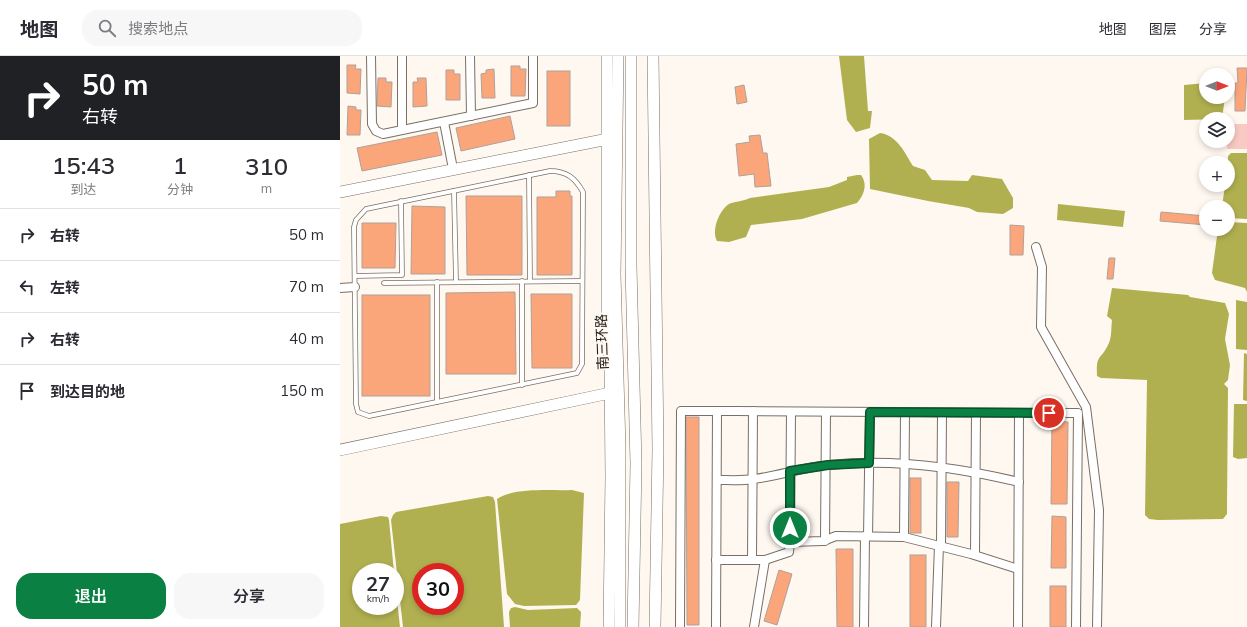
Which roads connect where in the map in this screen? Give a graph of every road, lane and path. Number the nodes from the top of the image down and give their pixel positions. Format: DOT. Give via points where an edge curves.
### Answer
graph roads {
  1 [pos="371,56"];
  2 [pos="402,56"];
  3 [pos="470,56"];
  4 [pos="533,56"];
  5 [pos="607,56"];
  6 [pos="618,56"];
  7 [pos="631,56"];
  8 [pos="653,56"];
  9 [pos="471,116"];
  10 [pos="444,122"];
  11 [pos="402,130"];
  12 [pos="608,138"];
  13 [pos="454,169"];
  14 [pos="529,175"];
  15 [pos="454,191"];
  16 [pos="340,192"];
  17 [pos="401,202"];
  18 [pos="1036,247"];
  19 [pos="402,275"];
  20 [pos="354,276"];
  21 [pos="530,281"];
  22 [pos="582,281"];
  23 [pos="437,282"];
  24 [pos="456,282"];
  25 [pos="522,282"];
  26 [pos="384,283"];
  27 [pos="402,283"];
  28 [pos="340,288"];
  29 [pos="355,288"];
  30 [pos="522,385"];
  31 [pos="610,393"];
  32 [pos="437,402"];
  33 [pos="717,411"];
  34 [pos="753,411"];
  35 [pos="790,412"];
  36 [pos="826,412"];
  37 [pos="870,412"];
  38 [pos="905,412"];
  39 [pos="942,412"];
  40 [pos="976,413"];
  41 [pos="1020,413"];
  42 [pos="340,450"];
  43 [pos="869,463"];
  44 [pos="905,464"];
  45 [pos="826,465"];
  46 [pos="942,467"];
  47 [pos="790,471"];
  48 [pos="976,472"];
  49 [pos="754,479"];
  50 [pos="717,480"];
  51 [pos="1019,482"];
  52 [pos="866,536"];
  53 [pos="904,537"];
  54 [pos="825,541"];
  55 [pos="790,542"];
  56 [pos="940,545"];
  57 [pos="976,555"];
  58 [pos="752,559"];
  59 [pos="716,560"];
  60 [pos="764,560"];
  61 [pos="1018,569"];
  62 [pos="609,627"];
  63 [pos="620,627"];
  64 [pos="633,627"];
  65 [pos="655,627"];
  66 [pos="680,627"];
  67 [pos="716,627"];
  68 [pos="754,627"];
  69 [pos="864,627"];
  70 [pos="936,627"];
  71 [pos="1018,627"];
  72 [pos="1076,627"];
  73 [pos="1097,627"];
  1 -- 11 [label="street" via="372,124 376,131 382,134"];
  2 -- 11 [label="street"];
  3 -- 9 [label="street"];
  4 -- 9 [label="street" via="533,103"];
  5 -- 12 [label="street"];
  6 -- 63 [label="street, 南三环路" via="615,275 620,448"];
  7 -- 64 [label="street" via="631,267 636,464"];
  8 -- 65 [label="street" via="658,449"];
  9 -- 10 [label="street"];
  10 -- 11 [label="street"];
  10 -- 13 [label="street"];
  12 -- 13 [label="street"];
  12 -- 31 [label="street" via="606,311"];
  13 -- 16 [label="street"];
  14 -- 15 [label="lane"];
  14 -- 21 [label="lane"];
  14 -- 22 [label="lane" via="559,171 575,179 583,192"];
  15 -- 17 [label="lane"];
  15 -- 24 [label="lane"];
  17 -- 19 [label="lane"];
  17 -- 20 [label="lane" via="366,209 356,220"];
  18 -- 73 [label="street" via="1042,267 1041,327 1086,407 1099,510"];
  19 -- 20 [label="lane"];
  19 -- 27 [label="lane"];
  20 -- 29 [label="lane"];
  21 -- 22 [label="lane"];
  21 -- 25 [label="lane"];
  22 -- 30 [label="lane" via="580,369 571,375"];
  23 -- 24 [label="lane"];
  23 -- 27 [label="lane"];
  23 -- 32 [label="lane"];
  24 -- 25 [label="lane"];
  25 -- 30 [label="lane"];
  26 -- 27 [label="lane"];
  28 -- 29 [label="street"];
  29 -- 32 [label="lane" via="358,412 369,416"];
  30 -- 32 [label="lane"];
  31 -- 42 [label="street"];
  31 -- 62 [label="street"];
  33 -- 34 [label="street"];
  33 -- 50 [label="street"];
  33 -- 66 [label="street" via="682,412"];
  34 -- 35 [label="street"];
  34 -- 49 [label="street"];
  35 -- 36 [label="street"];
  35 -- 47 [label="street"];
  36 -- 37 [label="street"];
  36 -- 45 [label="street"];
  37 -- 38 [label="street"];
  37 -- 43 [label="street"];
  38 -- 39 [label="street"];
  38 -- 44 [label="street"];
  39 -- 40 [label="street"];
  39 -- 46 [label="street"];
  40 -- 41 [label="street"];
  40 -- 48 [label="street"];
  41 -- 51 [label="street"];
  41 -- 72 [label="street" via="1078,413"];
  43 -- 44 [label="street"];
  43 -- 45 [label="street"];
  43 -- 52 [label="street"];
  44 -- 46 [label="street"];
  44 -- 53 [label="street"];
  45 -- 47 [label="street"];
  45 -- 54 [label="street"];
  46 -- 48 [label="street"];
  46 -- 56 [label="street"];
  47 -- 49 [label="street"];
  47 -- 55 [label="street"];
  48 -- 51 [label="street"];
  48 -- 57 [label="street"];
  49 -- 50 [label="street"];
  49 -- 58 [label="street"];
  50 -- 59 [label="street"];
  51 -- 61 [label="street"];
  52 -- 53 [label="street"];
  52 -- 54 [label="street" via="836,536"];
  52 -- 69 [label="street"];
  53 -- 56 [label="street"];
  54 -- 55 [label="street"];
  55 -- 60 [label="street" via="790,552"];
  56 -- 57 [label="street"];
  56 -- 70 [label="street"];
  57 -- 61 [label="street"];
  58 -- 59 [label="street"];
  58 -- 60 [label="street"];
  59 -- 67 [label="street"];
  60 -- 68 [label="street"];
  61 -- 71 [label="street"];
}
